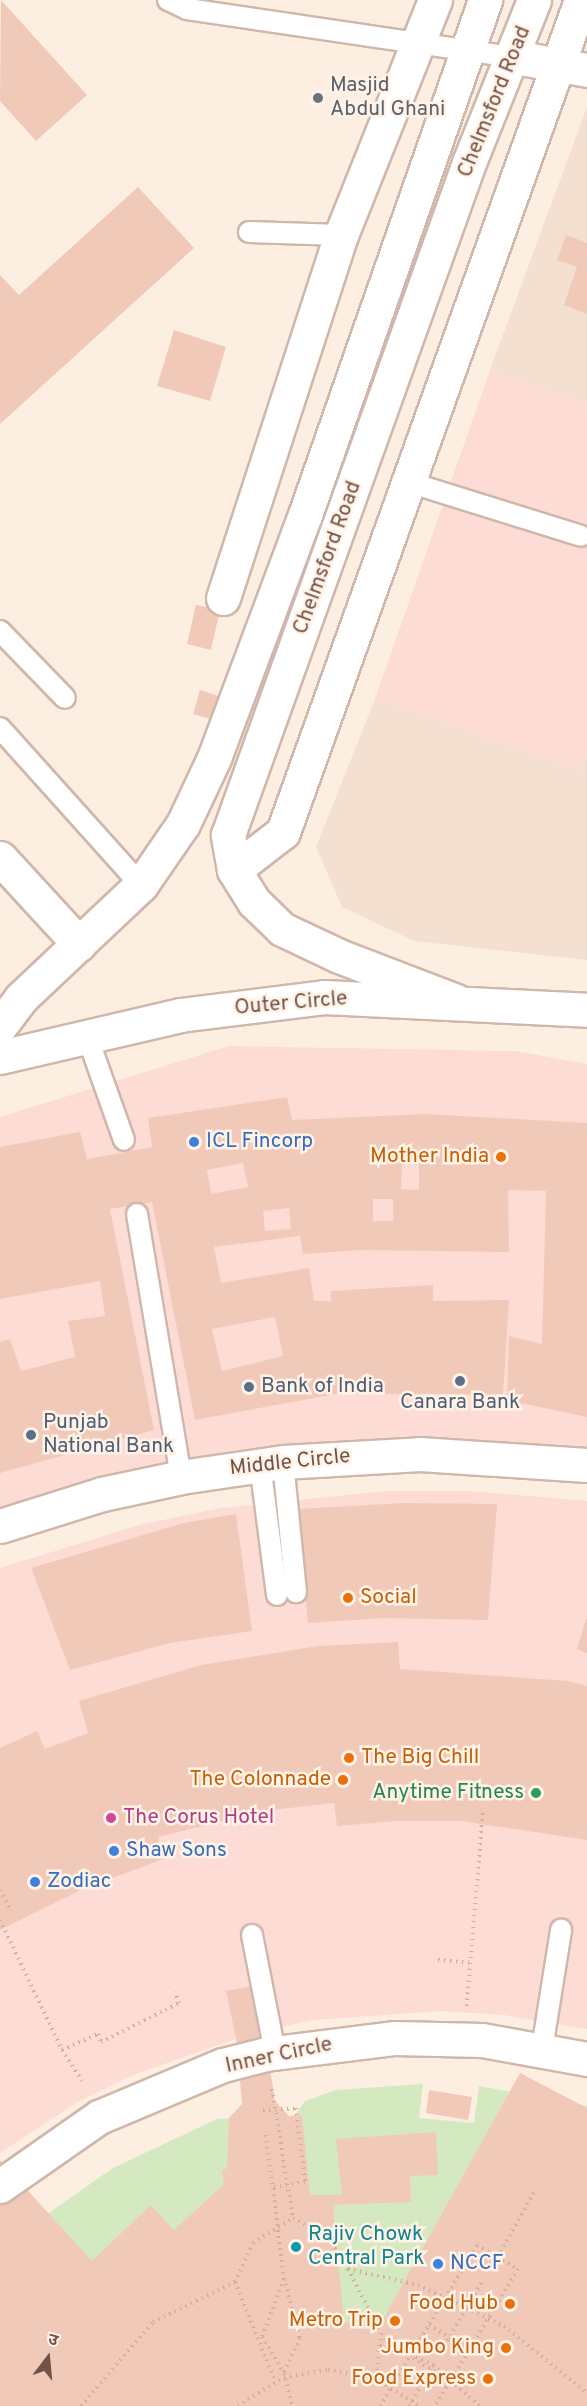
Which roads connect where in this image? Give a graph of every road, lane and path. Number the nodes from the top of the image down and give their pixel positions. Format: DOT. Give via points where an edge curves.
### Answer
graph roads {
  1 [pos="168,0"];
  2 [pos="435,0"];
  3 [pos="485,0"];
  4 [pos="534,0"];
  5 [pos="581,0"];
  6 [pos="420,44"];
  7 [pos="469,51"];
  8 [pos="514,57"];
  9 [pos="573,67"];
  10 [pos="249,232"];
  11 [pos="341,235"];
  12 [pos="408,482"];
  13 [pos="581,536"];
  14 [pos="223,598"];
  15 [pos="0,631"];
  16 [pos="65,698"];
  17 [pos="0,728"];
  18 [pos="183,824"];
  19 [pos="228,835"];
  20 [pos="0,858"];
  21 [pos="234,870"];
  22 [pos="141,885"];
  23 [pos="79,944"];
  24 [pos="456,1001"];
  25 [pos="587,1010"];
  26 [pos="0,1026"];
  27 [pos="87,1036"];
  28 [pos="0,1057"];
  29 [pos="124,1140"];
  30 [pos="137,1214"];
  31 [pos="272,1463"];
  32 [pos="587,1465"];
  33 [pos="182,1477"];
  34 [pos="0,1526"];
  35 [pos="287,1594"];
  36 [pos="483,1809"];
  37 [pos="0,1890"];
  38 [pos="11,1910"];
  39 [pos="0,1920"];
  40 [pos="561,1930"];
  41 [pos="252,1935"];
  42 [pos="438,1960"];
  43 [pos="470,1963"];
  44 [pos="175,1992"];
  45 [pos="466,2013"];
  46 [pos="542,2049"];
  47 [pos="62,2050"];
  48 [pos="270,2053"];
  49 [pos="587,2059"];
  50 [pos="82,2081"];
  51 [pos="263,2110"];
  52 [pos="266,2135"];
  53 [pos="0,2186"];
  54 [pos="272,2187"];
  55 [pos="534,2192"];
  56 [pos="293,2218"];
  57 [pos="498,2257"];
  58 [pos="348,2269"];
  59 [pos="284,2278"];
  60 [pos="235,2282"];
  61 [pos="482,2283"];
  62 [pos="429,2325"];
  63 [pos="448,2337"];
  64 [pos="380,2346"];
  65 [pos="444,2346"];
  66 [pos="469,2349"];
  67 [pos="410,2356"];
  68 [pos="431,2369"];
  69 [pos="284,2373"];
  70 [pos="376,2378"];
  71 [pos="275,2381"];
  72 [pos="450,2381"];
  73 [pos="587,2393"];
  74 [pos="81,2406"];
  75 [pos="238,2406"];
  76 [pos="292,2406"];
  77 [pos="380,2406"];
  78 [pos="409,2406"];
  79 [pos="419,2406"];
  80 [pos="435,2406"];
  81 [pos="480,2406"];
  1 -- 6 [label="lane" via="187,9"];
  2 -- 6 [label="main road"];
  3 -- 7 [label="main road, Chelmsford Road"];
  4 -- 8 [label="main road, Chelmsford Road"];
  5 -- 9 [label="main road"];
  6 -- 7 [label="lane"];
  6 -- 11 [label="main road"];
  7 -- 8 [label="lane"];
  7 -- 18 [label="main road, Chelmsford Road" via="301,526 214,758"];
  8 -- 9 [label="main road"];
  8 -- 19 [label="main road, Chelmsford Road" via="470,160"];
  9 -- 12 [label="main road"];
  10 -- 11 [label="lane"];
  11 -- 14 [label="main road"];
  12 -- 13 [label="lane"];
  12 -- 21 [label="main road" via="283,832"];
  15 -- 16 [label="lane"];
  17 -- 22 [label="lane"];
  18 -- 19 [label="main road"];
  18 -- 22 [label="main road, Chelmsford Road"];
  19 -- 21 [label="main road, Chelmsford Road"];
  20 -- 23 [label="main road"];
  21 -- 24 [label="main road, Chelmsford Road" via="254,902 282,929 339,956"];
  22 -- 23 [label="main road, Chelmsford Road"];
  23 -- 26 [label="main road, Chelmsford Road" via="21,998"];
  24 -- 25 [label="main road, Outer Circle"];
  24 -- 27 [label="main road, Outer Circle" via="324,997 180,1015"];
  27 -- 28 [label="main road, Outer Circle"];
  27 -- 29 [label="lane"];
  30 -- 33 [label="lane"];
  31 -- 32 [label="main road, Middle Circle" via="420,1454"];
  31 -- 33 [label="main road, Middle Circle"];
  31 -- 35 [label="lane"];
  33 -- 34 [label="main road, Middle Circle" via="102,1494"];
  36 -- 43 [label="path"];
  37 -- 38 [label="path"];
  39 -- 47 [label="path"];
  40 -- 46 [label="lane"];
  41 -- 48 [label="lane"];
  42 -- 43 [label="path"];
  43 -- 45 [label="path"];
  44 -- 47 [label="path" via="179,2003 101,2042 98,2034"];
  46 -- 48 [label="main road, Inner Circle" via="482,2040 395,2038"];
  46 -- 49 [label="main road, Inner Circle"];
  47 -- 50 [label="path"];
  48 -- 53 [label="main road, Inner Circle" via="223,2065 99,2117"];
  48 -- 56 [label="path"];
  51 -- 54 [label="path" via="296,2108 305,2182"];
  52 -- 54 [label="path"];
  54 -- 59 [label="path"];
  55 -- 57 [label="path"];
  56 -- 58 [label="path" via="328,2238"];
  56 -- 60 [label="path" via="253,2243"];
  57 -- 62 [label="path" via="477,2245"];
  57 -- 66 [label="path" via="518,2269"];
  58 -- 64 [label="path" via="381,2333"];
  58 -- 73 [label="path" via="418,2285 504,2326"];
  59 -- 69 [label="path" via="300,2338"];
  59 -- 69 [label="path" via="262,2337"];
  60 -- 71 [label="path"];
  60 -- 74 [label="path" via="153,2322"];
  61 -- 63 [label="path"];
  62 -- 63 [label="path"];
  62 -- 67 [label="path"];
  63 -- 65 [label="path"];
  63 -- 66 [label="path"];
  64 -- 70 [label="path"];
  64 -- 81 [label="path" via="433,2365"];
  66 -- 72 [label="path"];
  67 -- 68 [label="path"];
  67 -- 77 [label="path"];
  68 -- 72 [label="path"];
  68 -- 78 [label="path"];
  69 -- 76 [label="path"];
  70 -- 71 [label="path" via="328,2370"];
  70 -- 79 [label="path"];
  71 -- 75 [label="path"];
  72 -- 80 [label="path"];
}
